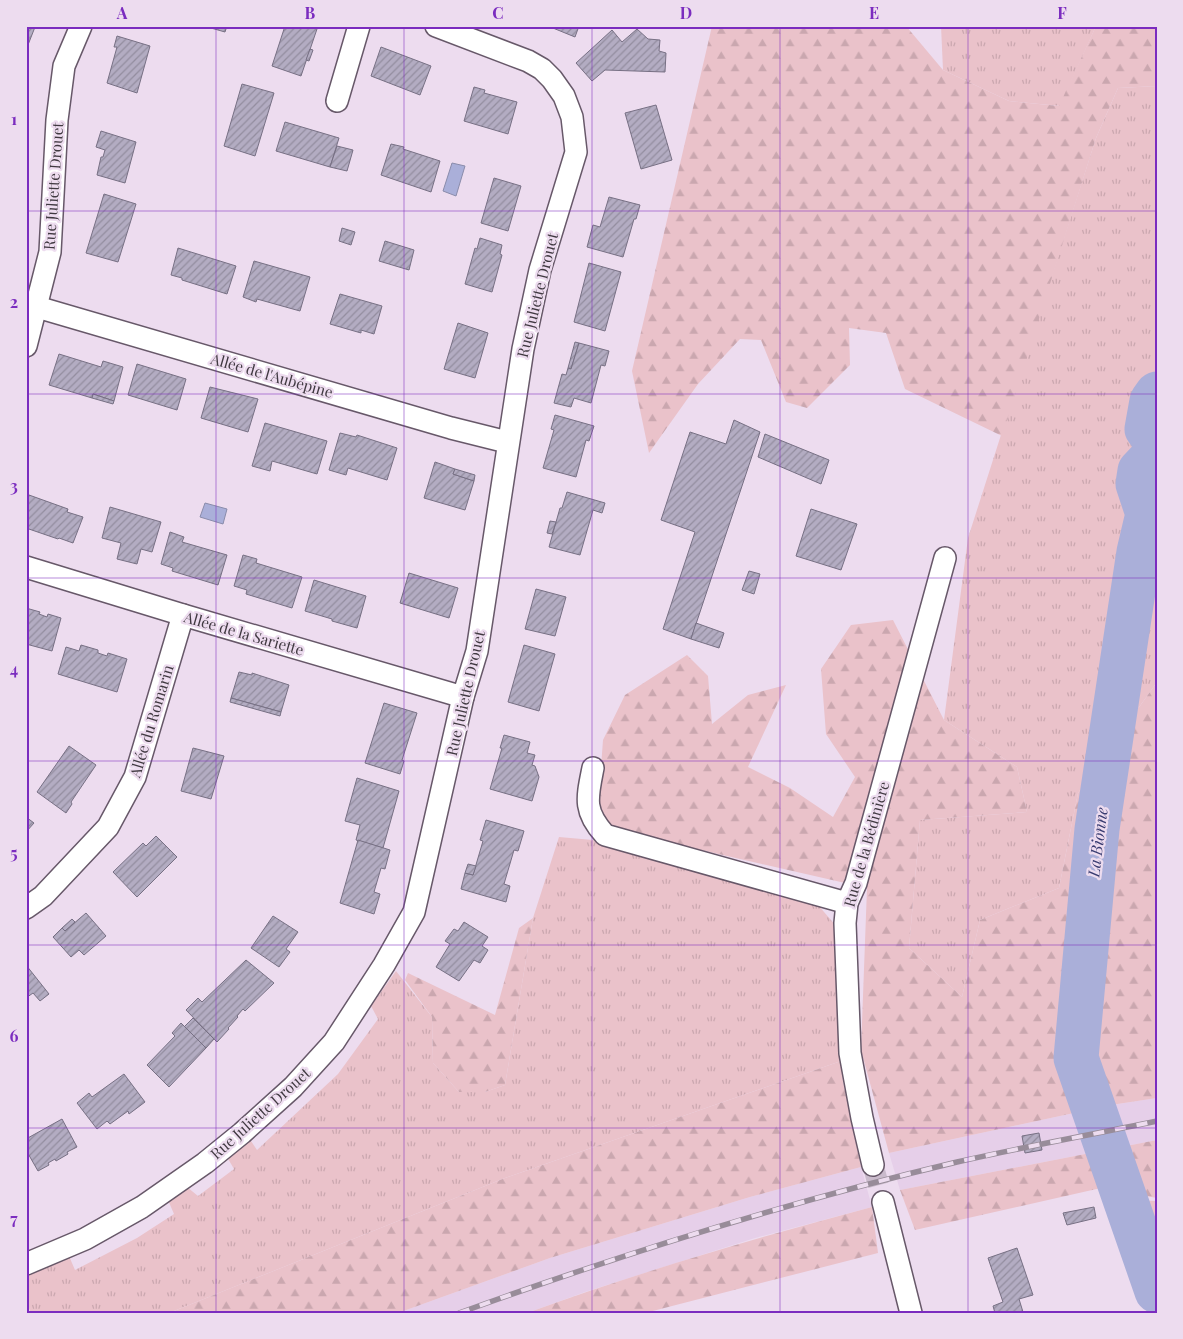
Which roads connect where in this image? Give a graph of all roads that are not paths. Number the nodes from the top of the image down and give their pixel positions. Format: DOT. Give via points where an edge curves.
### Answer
graph roads {
  1 [pos="81,26"];
  2 [pos="359,26"];
  3 [pos="436,26"];
  4 [pos="337,100"];
  5 [pos="37,307"];
  6 [pos="26,346"];
  7 [pos="507,442"];
  8 [pos="945,558"];
  9 [pos="26,567"];
  10 [pos="183,615"];
  11 [pos="463,698"];
  12 [pos="593,768"];
  13 [pos="846,903"];
  14 [pos="26,908"];
  15 [pos="873,1165"];
  16 [pos="883,1202"];
  17 [pos="26,1264"];
  18 [pos="911,1313"];
  1 -- 5 [label="street, Rue Juliette Drouet" via="64,66 57,120 50,252"];
  2 -- 4 [label="street"];
  3 -- 7 [label="street, Rue Juliette Drouet" via="542,69 564,96 572,116 576,152 540,270 522,348"];
  5 -- 6 [label="street, Rue Juliette Drouet"];
  5 -- 7 [label="street, Allée de l'Aubépine"];
  7 -- 11 [label="street, Rue Juliette Drouet" via="477,651"];
  8 -- 13 [label="street, Rue de la Bédinière" via="856,883"];
  9 -- 10 [label="street, Allée de la Sariette"];
  10 -- 11 [label="street, Allée de la Sariette"];
  10 -- 14 [label="street, Allée du Romarin" via="135,777 108,827 43,896"];
  11 -- 17 [label="street, Rue Juliette Drouet" via="414,912 334,1042 293,1087 205,1164 142,1207 85,1239"];
  12 -- 13 [label="street" via="588,792 589,808 605,835"];
  13 -- 15 [label="street, Rue de la Bédinière" via="850,1053"];
  16 -- 18 [label="street"];
}
